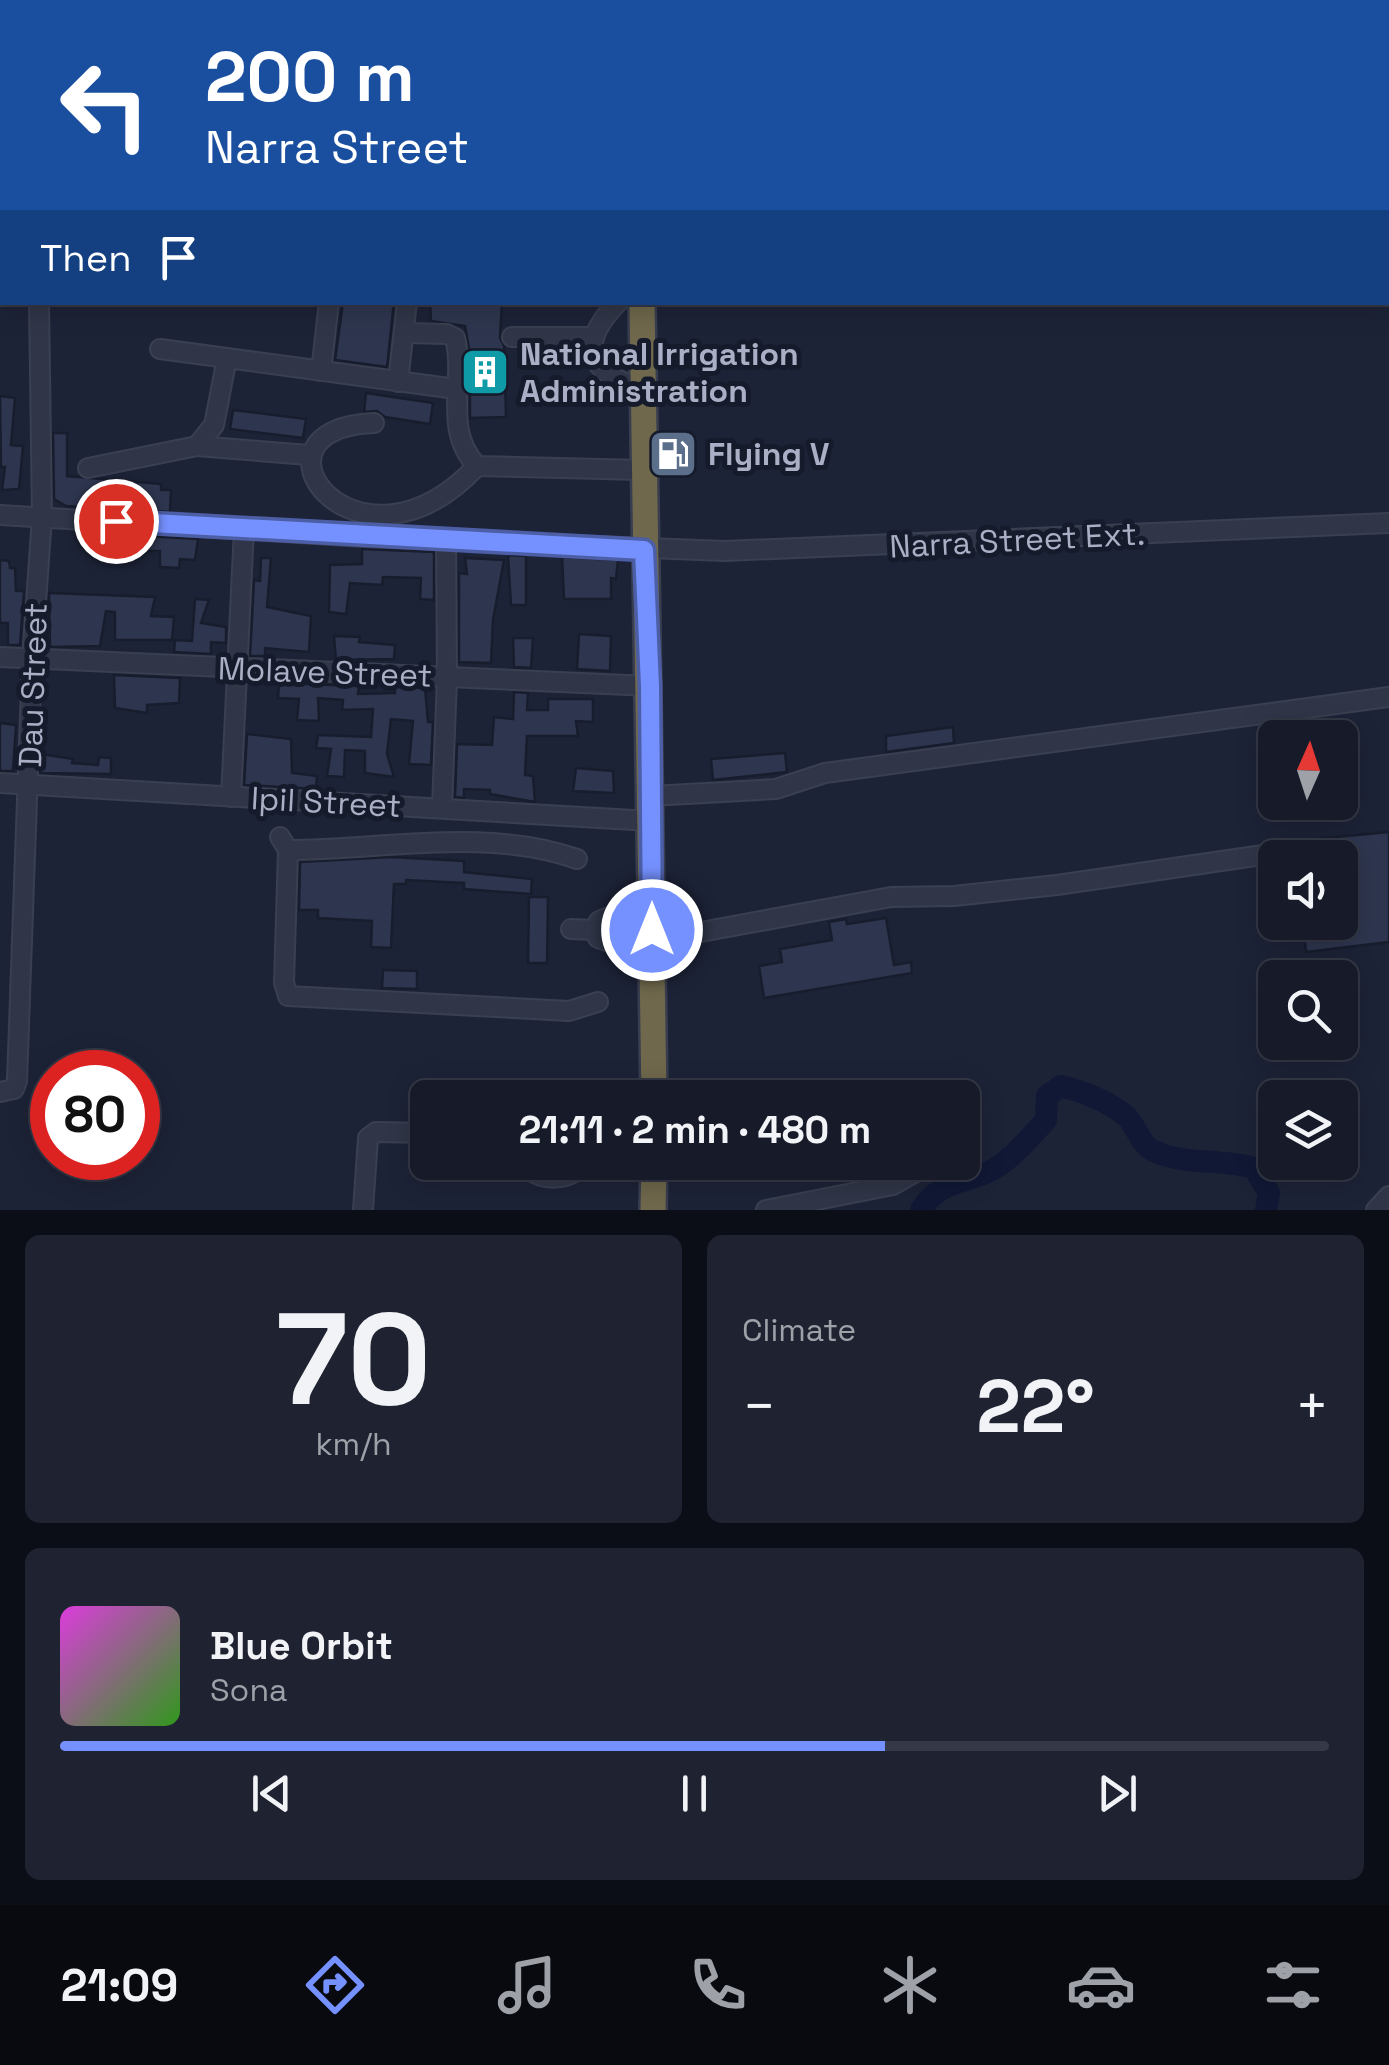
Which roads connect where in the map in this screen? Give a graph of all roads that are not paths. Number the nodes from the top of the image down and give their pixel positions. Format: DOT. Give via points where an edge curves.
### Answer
graph roads {
  1 [pos="39,305"];
  2 [pos="329,305"];
  3 [pos="407,305"];
  4 [pos="616,305"];
  5 [pos="642,305"];
  6 [pos="406,332"];
  7 [pos="512,337"];
  8 [pos="591,337"];
  9 [pos="160,349"];
  10 [pos="227,358"];
  11 [pos="321,371"];
  12 [pos="398,382"];
  13 [pos="456,389"];
  14 [pos="642,389"];
  15 [pos="374,423"];
  16 [pos="197,446"];
  17 [pos="308,455"];
  18 [pos="477,466"];
  19 [pos="88,468"];
  20 [pos="642,470"];
  21 [pos="0,515"];
  22 [pos="42,516"];
  23 [pos="1389,523"];
  24 [pos="244,529"];
  25 [pos="446,541"];
  26 [pos="644,550"];
  27 [pos="0,657"];
  28 [pos="32,659"];
  29 [pos="237,669"];
  30 [pos="446,678"];
  31 [pos="650,686"];
  32 [pos="1389,697"];
  33 [pos="0,783"];
  34 [pos="29,784"];
  35 [pos="231,797"];
  36 [pos="442,808"];
  37 [pos="651,809"];
  38 [pos="1258,856"];
  39 [pos="577,859"];
  40 [pos="571,929"];
  41 [pos="652,936"];
  42 [pos="598,1002"];
  43 [pos="654,1080"];
  44 [pos="5,1092"];
  45 [pos="410,1133"];
  46 [pos="654,1180"];
  47 [pos="902,1180"];
  48 [pos="1389,1196"];
  49 [pos="363,1210"];
  50 [pos="653,1210"];
  51 [pos="766,1210"];
  52 [pos="1376,1210"];
  1 -- 22 [label="street, Dau Street"];
  2 -- 11 [label="street"];
  3 -- 6 [label="street"];
  4 -- 8 [label="street"];
  5 -- 14 [label="highway"];
  6 -- 12 [label="street"];
  6 -- 13 [label="street" via="456,338"];
  7 -- 8 [label="street"];
  8 -- 14 [label="street" via="599,366"];
  9 -- 10 [label="street"];
  10 -- 11 [label="street"];
  10 -- 16 [label="street" via="214,426"];
  11 -- 12 [label="street"];
  12 -- 13 [label="street"];
  13 -- 18 [label="street" via="462,444"];
  14 -- 20 [label="highway"];
  15 -- 17 [label="street" via="325,435"];
  16 -- 17 [label="street"];
  16 -- 19 [label="street"];
  17 -- 18 [label="street" via="313,474 334,500 386,516 437,500"];
  18 -- 20 [label="street"];
  20 -- 26 [label="highway"];
  21 -- 22 [label="street, Narra Street Ext."];
  22 -- 24 [label="street, Narra Street Ext."];
  22 -- 28 [label="street, Dau Street"];
  23 -- 26 [label="street, Narra Street Ext." via="899,546"];
  24 -- 25 [label="street, Narra Street Ext."];
  24 -- 29 [label="street"];
  25 -- 26 [label="street, Narra Street Ext."];
  25 -- 30 [label="street"];
  26 -- 31 [label="highway"];
  27 -- 28 [label="street, Molave Street"];
  28 -- 29 [label="street, Molave Street"];
  28 -- 34 [label="street, Dau Street"];
  29 -- 30 [label="street, Molave Street"];
  29 -- 35 [label="street"];
  30 -- 31 [label="street, Molave Street"];
  30 -- 36 [label="street"];
  31 -- 37 [label="highway"];
  32 -- 37 [label="street, Ipil Street" via="826,773 776,789"];
  33 -- 34 [label="street, Ipil Street"];
  34 -- 35 [label="street, Ipil Street"];
  34 -- 44 [label="street, Dau Street" via="16,1081"];
  35 -- 36 [label="street, Ipil Street"];
  36 -- 37 [label="street, Ipil Street"];
  37 -- 41 [label="highway"];
  38 -- 41 [label="street" via="1057,886 891,897"];
  39 -- 42 [label="street" via="545,848 402,841 353,850 284,843 284,983 288,996 569,1011"];
  40 -- 41 [label="street" via="594,930 606,941 617,930"];
  41 -- 43 [label="highway"];
  45 -- 49 [label="street" via="376,1132 368,1138"];
  46 -- 50 [label="highway"];
  47 -- 51 [label="street"];
  48 -- 52 [label="street"];
}
